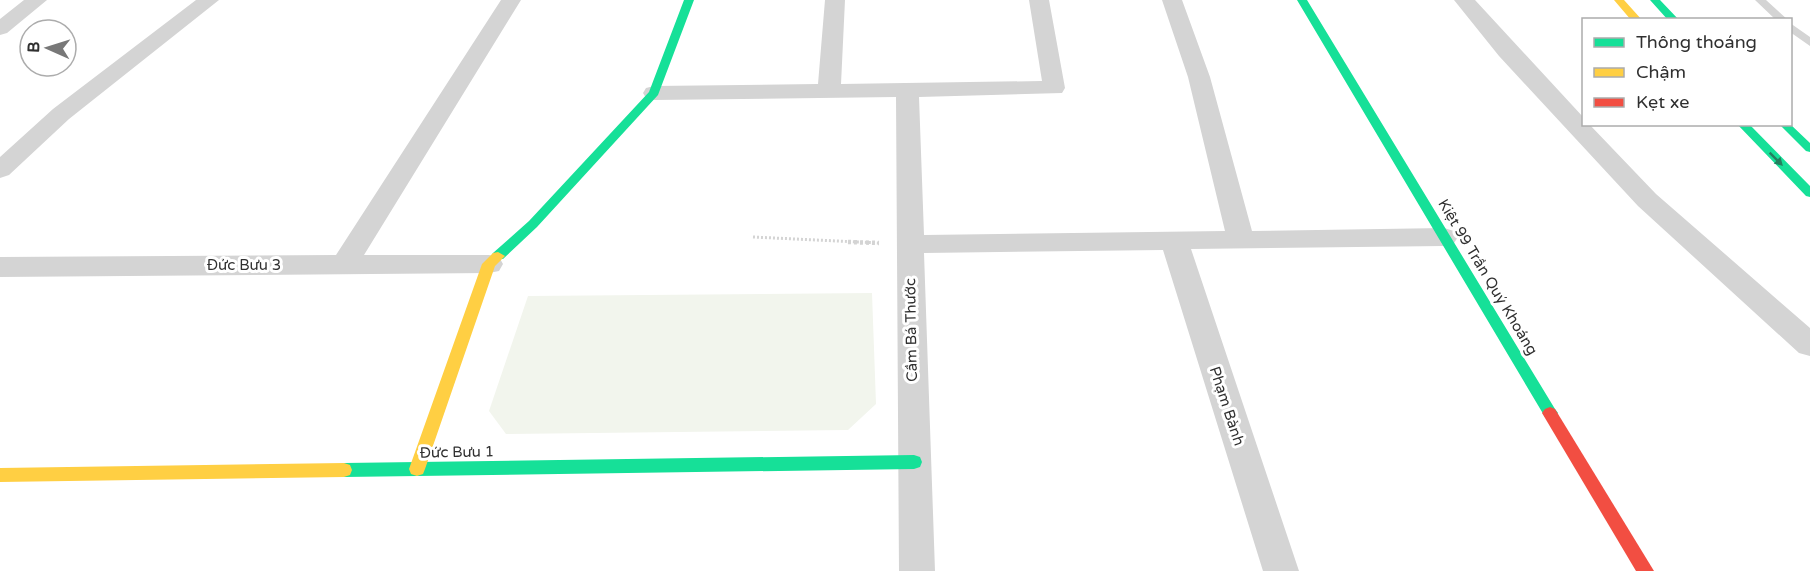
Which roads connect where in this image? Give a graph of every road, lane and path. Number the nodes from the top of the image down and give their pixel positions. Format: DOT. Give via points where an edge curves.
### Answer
graph roads {
  1 [pos="37,0"];
  2 [pos="209,0"];
  3 [pos="511,0"];
  4 [pos="689,0"];
  5 [pos="835,0"];
  6 [pos="1039,0"];
  7 [pos="1172,0"];
  8 [pos="1302,0"];
  9 [pos="1464,0"];
  10 [pos="1619,0"];
  11 [pos="1655,0"];
  12 [pos="1760,0"];
  13 [pos="1635,18"];
  14 [pos="1672,18"];
  15 [pos="1781,18"];
  16 [pos="1792,27"];
  17 [pos="0,28"];
  18 [pos="1810,43"];
  19 [pos="907,89"];
  20 [pos="829,90"];
  21 [pos="654,93"];
  22 [pos="1744,126"];
  23 [pos="1786,126"];
  24 [pos="1810,149"];
  25 [pos="0,170"];
  26 [pos="1810,193"];
  27 [pos="753,237"];
  28 [pos="1444,237"];
  29 [pos="1240,239"];
  30 [pos="1174,240"];
  31 [pos="910,244"];
  32 [pos="489,264"];
  33 [pos="344,265"];
  34 [pos="0,267"];
  35 [pos="1810,345"];
  36 [pos="914,462"];
  37 [pos="417,469"];
  38 [pos="0,475"];
  39 [pos="917,571"];
  40 [pos="1281,571"];
  41 [pos="1645,571"];
  1 -- 17 [label="street"];
  2 -- 25 [label="street" via="61,114"];
  3 -- 33 [label="street"];
  4 -- 21 [label="street"];
  5 -- 20 [label="street"];
  6 -- 19 [label="street" via="1054,88"];
  7 -- 29 [label="street" via="1199,77"];
  8 -- 28 [label="street, Kiệt 99 Trần Quý Khoáng"];
  9 -- 35 [label="street" via="1647,200"];
  10 -- 13 [label="street"];
  11 -- 14 [label="street"];
  12 -- 15 [label="lane"];
  16 -- 18 [label="lane"];
  19 -- 20 [label="street"];
  19 -- 31 [label="street, Cầm Bá Thước"];
  20 -- 21 [label="street"];
  21 -- 32 [label="street" via="533,224"];
  22 -- 26 [label="street, one-way"];
  23 -- 24 [label="street"];
  27 -- 31 [label="path"];
  28 -- 29 [label="street"];
  28 -- 41 [label="street, Kiệt 99 Trần Quý Khoáng"];
  29 -- 30 [label="street"];
  30 -- 31 [label="street"];
  30 -- 40 [label="street, Phạm Bành"];
  31 -- 36 [label="street, Cầm Bá Thước"];
  32 -- 33 [label="street, Đức Bưu 3"];
  32 -- 37 [label="street"];
  33 -- 34 [label="street, Đức Bưu 3"];
  36 -- 37 [label="street, Đức Bưu 1"];
  36 -- 39 [label="street, Cầm Bá Thước"];
  37 -- 38 [label="street, Đức Bưu 1"];
}
